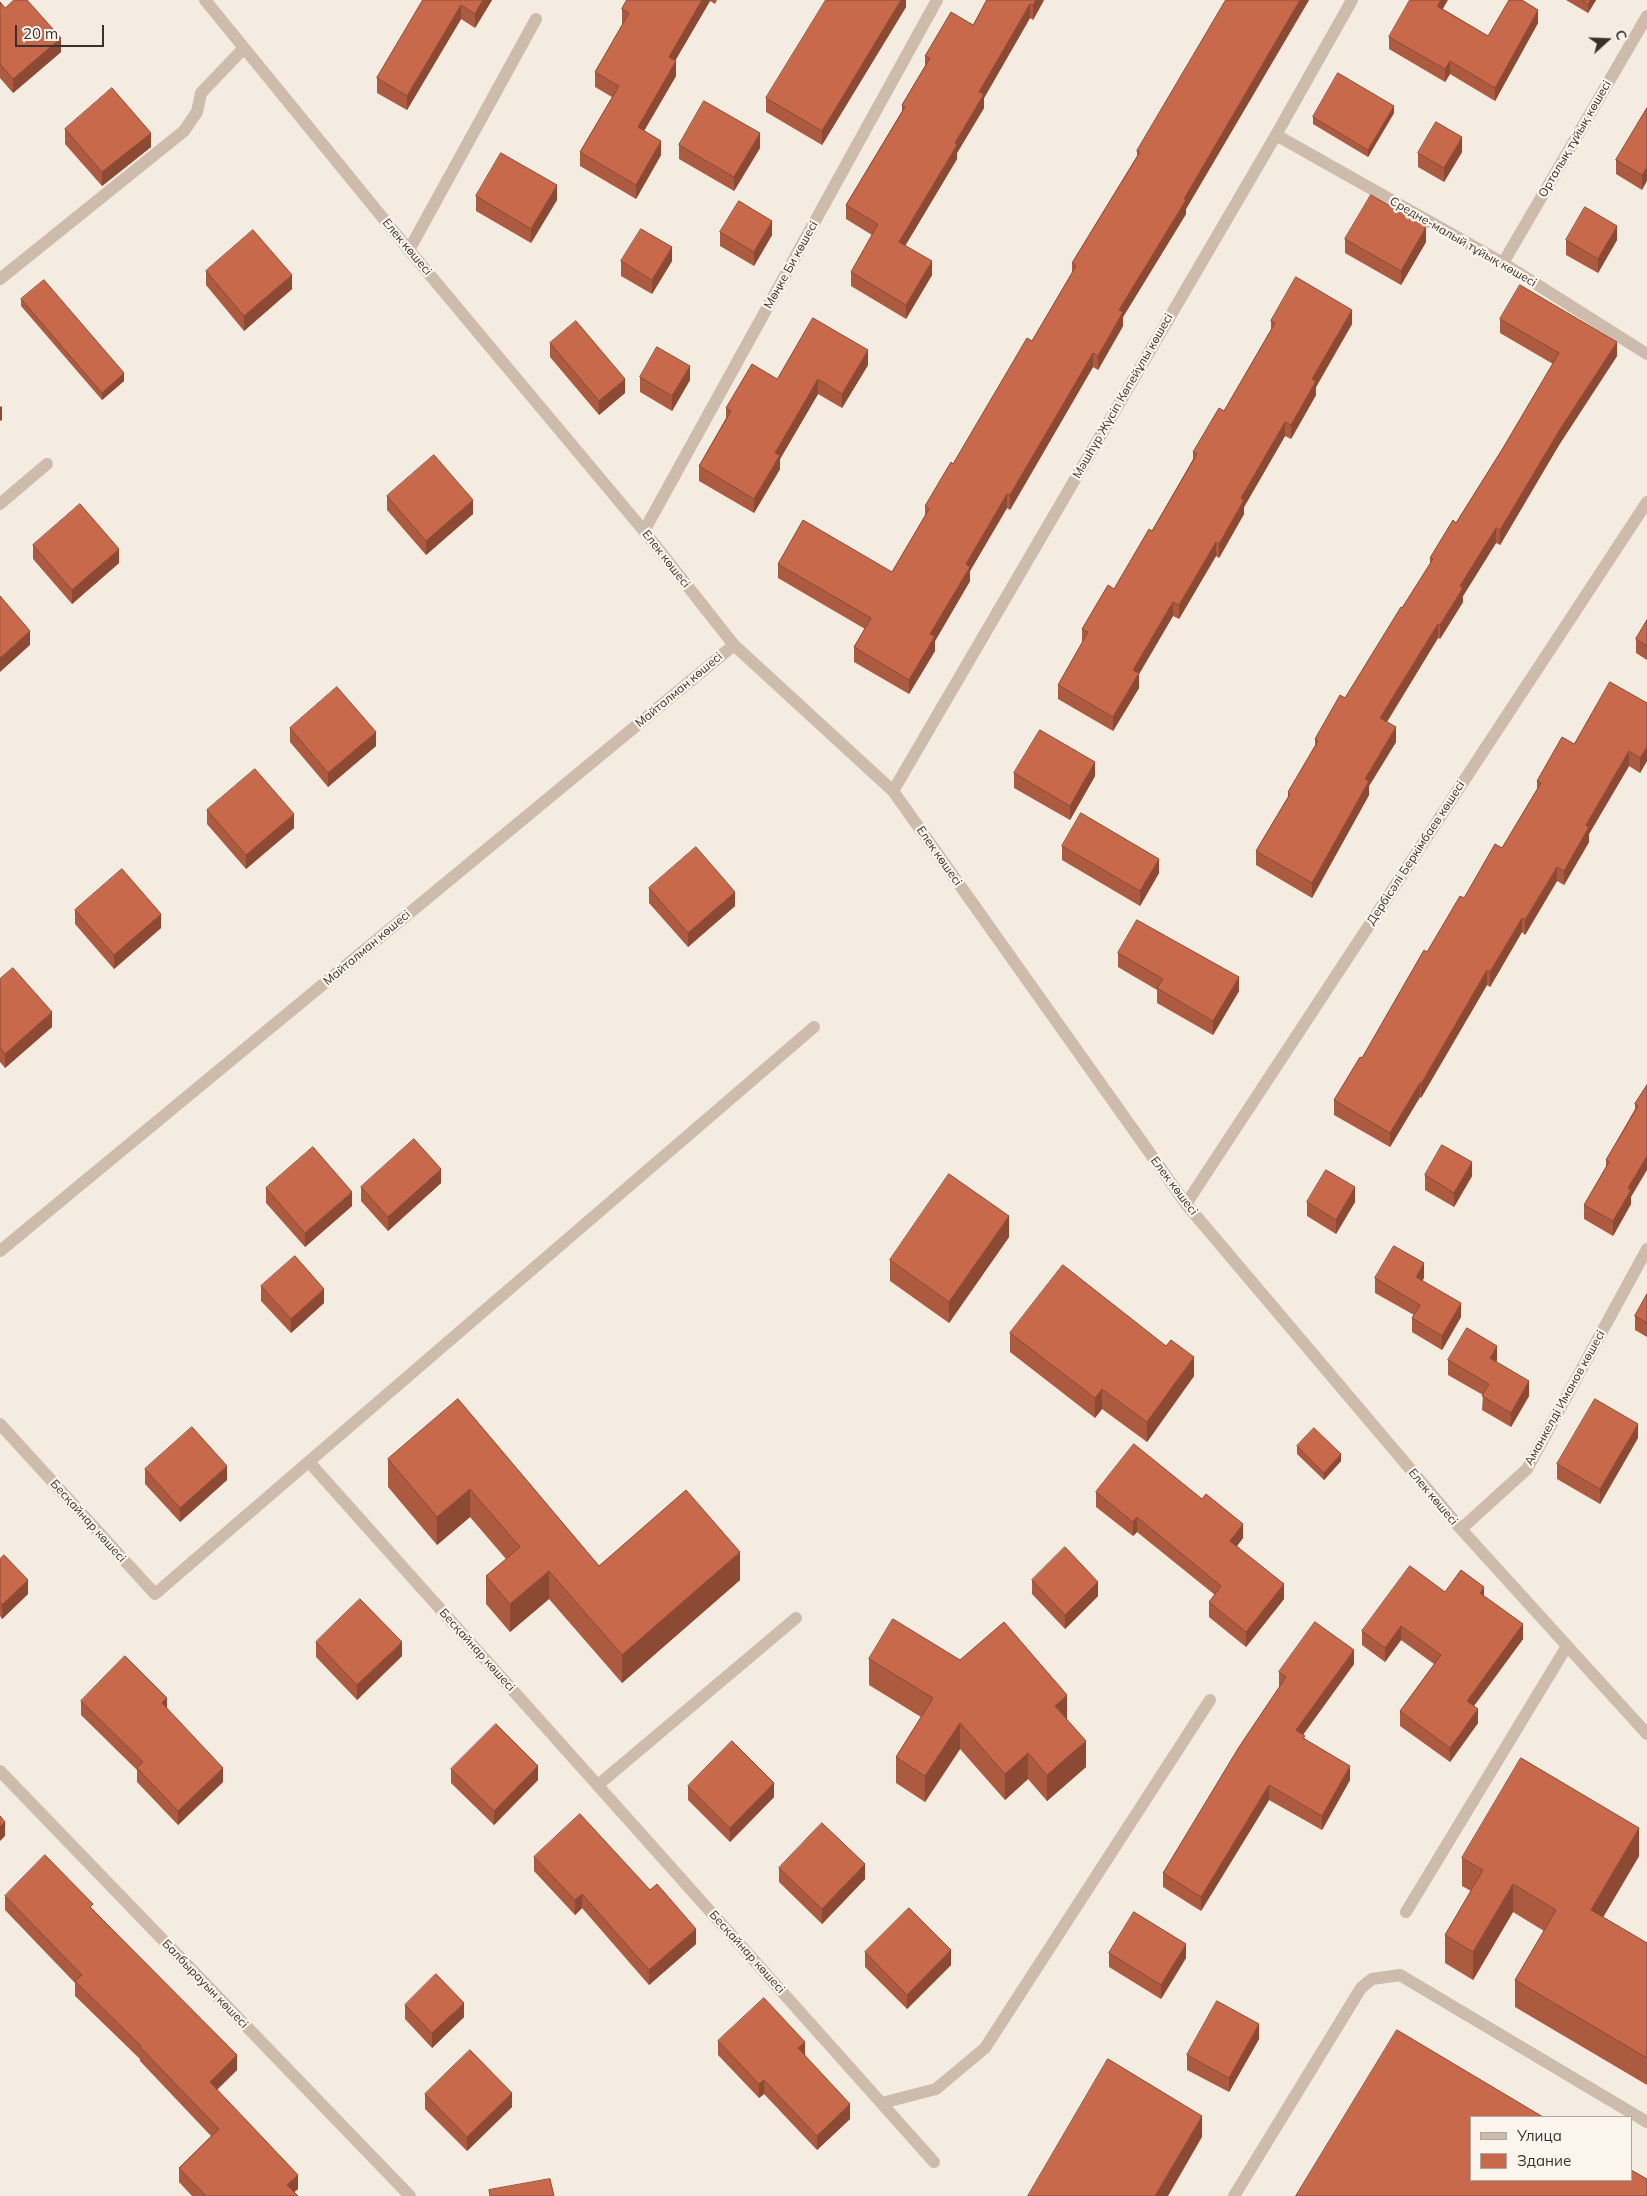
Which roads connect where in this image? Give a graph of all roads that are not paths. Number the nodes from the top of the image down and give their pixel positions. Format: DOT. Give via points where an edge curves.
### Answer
graph roads {
  1 [pos="205,0"];
  2 [pos="937,0"];
  3 [pos="1352,0"];
  4 [pos="1647,16"];
  5 [pos="536,19"];
  6 [pos="244,48"];
  7 [pos="1276,135"];
  8 [pos="409,250"];
  9 [pos="1502,263"];
  10 [pos="0,279"];
  11 [pos="1647,354"];
  12 [pos="47,464"];
  13 [pos="1647,502"];
  14 [pos="0,504"];
  15 [pos="644,531"];
  16 [pos="734,644"];
  17 [pos="893,791"];
  18 [pos="814,1027"];
  19 [pos="1186,1204"];
  20 [pos="1647,1249"];
  21 [pos="0,1252"];
  22 [pos="0,1424"];
  23 [pos="309,1462"];
  24 [pos="1460,1529"];
  25 [pos="796,1618"];
  26 [pos="1566,1646"];
  27 [pos="1210,1700"];
  28 [pos="1647,1734"];
  29 [pos="0,1771"];
  30 [pos="598,1786"];
  31 [pos="1406,1912"];
  32 [pos="882,2103"];
  33 [pos="1647,2122"];
  34 [pos="934,2162"];
  35 [pos="410,2196"];
  36 [pos="1234,2196"];
  1 -- 6 [label="street, Елек көшесі"];
  2 -- 15 [label="street, Мөңке Би көшесі"];
  3 -- 7 [label="street, Мәшһүр Жүсіп Көпейұлы көшесі"];
  4 -- 9 [label="street, Орталық тұйық көшесі"];
  5 -- 8 [label="street"];
  6 -- 8 [label="street, Елек көшесі"];
  6 -- 10 [label="street" via="202,93 197,112 184,131"];
  7 -- 9 [label="street, Средне-малый тұйық көшесі"];
  7 -- 17 [label="street, Мәшһүр Жүсіп Көпейұлы көшесі"];
  8 -- 15 [label="street, Елек көшесі"];
  9 -- 11 [label="street, Средне-малый тұйық көшесі"];
  12 -- 14 [label="street"];
  13 -- 19 [label="street, Дербісәлі Беркімбаев көшесі"];
  15 -- 16 [label="street, Елек көшесі"];
  16 -- 17 [label="street, Елек көшесі"];
  16 -- 21 [label="street, Майталман көшесі"];
  17 -- 19 [label="street, Елек көшесі"];
  18 -- 23 [label="street"];
  19 -- 24 [label="street, Елек көшесі"];
  20 -- 24 [label="street, Аманкелді Иманов көшесі" via="1527,1469"];
  22 -- 23 [label="street, Бесқайнар көшесі" via="155,1594"];
  23 -- 30 [label="street, Бесқайнар көшесі"];
  24 -- 26 [label="street, Елек көшесі"];
  25 -- 30 [label="street"];
  26 -- 28 [label="street, Елек көшесі"];
  26 -- 31 [label="street"];
  27 -- 32 [label="street" via="985,2048 936,2089"];
  29 -- 35 [label="street, Балбырауын көшесі"];
  30 -- 32 [label="street, Бесқайнар көшесі"];
  32 -- 34 [label="street, Бесқайнар көшесі"];
  33 -- 36 [label="street" via="1400,1975 1372,1979 1361,1988"];
}
